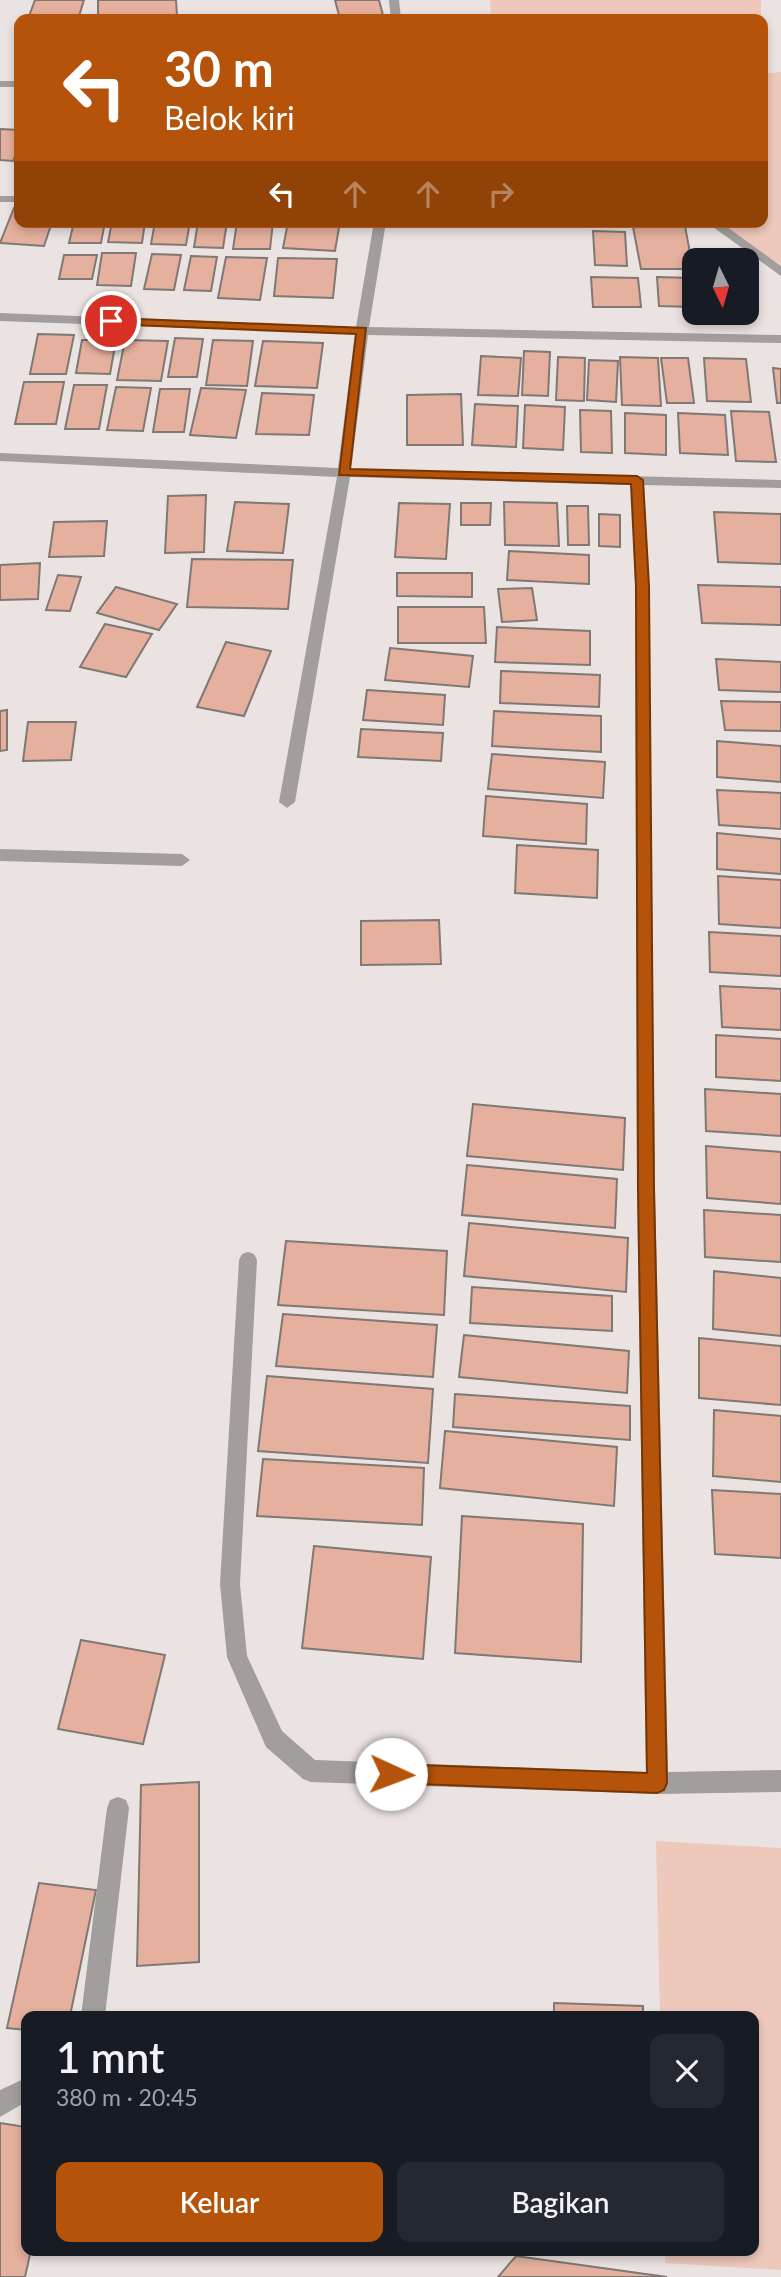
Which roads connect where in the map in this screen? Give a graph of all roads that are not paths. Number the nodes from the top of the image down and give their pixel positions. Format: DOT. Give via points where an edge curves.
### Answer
graph roads {
  1 [pos="379,228"];
  2 [pos="720,228"];
  3 [pos="781,272"];
  4 [pos="0,317"];
  5 [pos="362,331"];
  6 [pos="781,339"];
  7 [pos="0,457"];
  8 [pos="344,472"];
  9 [pos="637,480"];
  10 [pos="781,484"];
  11 [pos="287,802"];
  12 [pos="0,855"];
  13 [pos="182,860"];
  14 [pos="248,1260"];
  15 [pos="781,1781"];
  16 [pos="657,1783"];
  17 [pos="118,1808"];
  18 [pos="94,2011"];
  19 [pos="21,2092"];
  20 [pos="0,2105"];
  1 -- 5 [label="street"];
  2 -- 3 [label="street"];
  4 -- 5 [label="street"];
  5 -- 6 [label="street"];
  5 -- 8 [label="street"];
  7 -- 8 [label="street"];
  8 -- 9 [label="street"];
  8 -- 11 [label="street"];
  9 -- 10 [label="street"];
  9 -- 16 [label="street"];
  12 -- 13 [label="street"];
  14 -- 16 [label="street" via="230,1584 237,1657 274,1739 311,1771"];
  15 -- 16 [label="street"];
  17 -- 18 [label="street"];
  19 -- 20 [label="street"];
}
